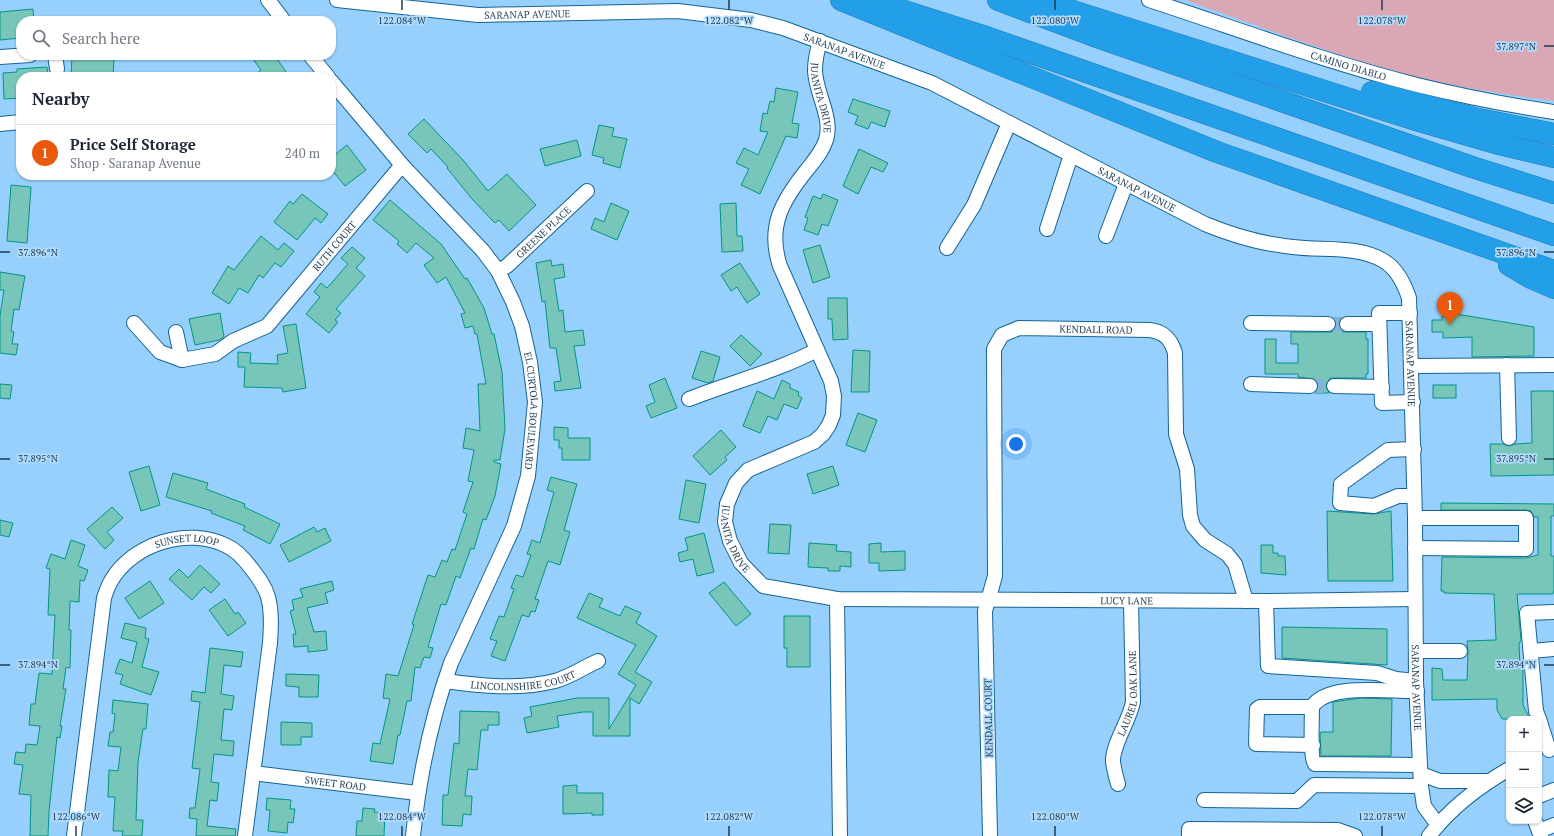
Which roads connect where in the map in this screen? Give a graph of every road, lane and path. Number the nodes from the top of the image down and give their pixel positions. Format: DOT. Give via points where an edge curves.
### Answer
graph roads {
  1 [pos="268,0"];
  2 [pos="337,0"];
  3 [pos="841,0"];
  4 [pos="868,0"];
  5 [pos="998,0"];
  6 [pos="1038,0"];
  7 [pos="1073,0"];
  8 [pos="1149,0"];
  9 [pos="280,16"];
  10 [pos="820,41"];
  11 [pos="16,56"];
  12 [pos="0,57"];
  13 [pos="56,60"];
  14 [pos="314,60"];
  15 [pos="57,69"];
  16 [pos="324,72"];
  17 [pos="336,87"];
  18 [pos="1554,112"];
  19 [pos="16,122"];
  20 [pos="1009,123"];
  21 [pos="0,124"];
  22 [pos="1554,134"];
  23 [pos="1071,155"];
  24 [pos="1554,157"];
  25 [pos="402,166"];
  26 [pos="1126,184"];
  27 [pos="587,191"];
  28 [pos="1554,193"];
  29 [pos="1047,229"];
  30 [pos="1554,235"];
  31 [pos="1106,236"];
  32 [pos="1478,245"];
  33 [pos="947,248"];
  34 [pos="498,271"];
  35 [pos="1554,271"];
  36 [pos="1554,288"];
  37 [pos="1410,313"];
  38 [pos="1251,322"];
  39 [pos="134,323"];
  40 [pos="1328,324"];
  41 [pos="1347,324"];
  42 [pos="1379,324"];
  43 [pos="176,332"];
  44 [pos="817,350"];
  45 [pos="182,360"];
  46 [pos="1507,365"];
  47 [pos="1411,366"];
  48 [pos="1554,366"];
  49 [pos="1251,384"];
  50 [pos="1310,386"];
  51 [pos="1334,386"];
  52 [pos="1382,387"];
  53 [pos="689,399"];
  54 [pos="1413,402"];
  55 [pos="1509,438"];
  56 [pos="1414,449"];
  57 [pos="1414,496"];
  58 [pos="1415,518"];
  59 [pos="1415,548"];
  60 [pos="837,599"];
  61 [pos="989,600"];
  62 [pos="1415,600"];
  63 [pos="1131,601"];
  64 [pos="1246,601"];
  65 [pos="1266,601"];
  66 [pos="1554,612"];
  67 [pos="1554,650"];
  68 [pos="1416,651"];
  69 [pos="1460,651"];
  70 [pos="1531,651"];
  71 [pos="598,661"];
  72 [pos="445,681"];
  73 [pos="1417,686"];
  74 [pos="1312,707"];
  75 [pos="1538,716"];
  76 [pos="1542,731"];
  77 [pos="1313,745"];
  78 [pos="1547,751"];
  79 [pos="1506,771"];
  80 [pos="253,772"];
  81 [pos="1421,775"];
  82 [pos="1489,781"];
  83 [pos="1118,784"];
  84 [pos="1554,790"];
  85 [pos="417,793"];
  86 [pos="1542,795"];
  87 [pos="1204,800"];
  88 [pos="1438,825"];
  89 [pos="1554,825"];
  90 [pos="1538,829"];
  91 [pos="74,836"];
  92 [pos="245,836"];
  93 [pos="413,836"];
  94 [pos="840,836"];
  95 [pos="990,836"];
  96 [pos="1189,836"];
  97 [pos="1356,836"];
  98 [pos="1429,836"];
  1 -- 9 [label="street"];
  2 -- 10 [label="street, SARANAP AVENUE" via="478,15 678,11 751,20"];
  3 -- 32 [label="highway" via="1217,152"];
  4 -- 30 [label="highway" via="982,36"];
  5 -- 28 [label="highway" via="1464,165"];
  6 -- 24 [label="highway" via="1419,121"];
  7 -- 22 [label="highway" via="1397,99"];
  8 -- 18 [label="street, CAMINO DIABLO" via="1318,56 1417,85"];
  10 -- 20 [label="street, SARANAP AVENUE" via="932,83"];
  10 -- 44 [label="street, JUANITA DRIVE" via="815,72 826,115 827,139 823,150 788,193 777,221 775,238 780,266"];
  11 -- 12 [label="street"];
  13 -- 15 [label="street"];
  14 -- 16 [label="street"];
  17 -- 25 [label="street, EL CURTOLA BOULEVARD"];
  19 -- 21 [label="street"];
  20 -- 23 [label="street, SARANAP AVENUE"];
  20 -- 33 [label="street" via="974,205"];
  23 -- 26 [label="street, SARANAP AVENUE"];
  23 -- 29 [label="street"];
  25 -- 34 [label="street, EL CURTOLA BOULEVARD" via="484,251"];
  25 -- 45 [label="street, RUTH COURT" via="267,326 233,341 215,354"];
  26 -- 31 [label="street"];
  26 -- 37 [label="street, SARANAP AVENUE" via="1205,224 1261,243 1295,248 1355,251 1383,260 1395,270 1404,284 1409,298"];
  27 -- 34 [label="street, GREENE PLACE"];
  32 -- 35 [label="highway"];
  32 -- 36 [label="highway" via="1530,278"];
  34 -- 72 [label="street, EL CURTOLA BOULEVARD" via="522,326 530,362 535,402 528,476 514,526"];
  37 -- 42 [label="street" via="1379,313"];
  37 -- 47 [label="street, SARANAP AVENUE"];
  38 -- 40 [label="street"];
  39 -- 45 [label="street" via="160,352"];
  41 -- 42 [label="street"];
  42 -- 52 [label="street"];
  43 -- 45 [label="street"];
  44 -- 53 [label="street" via="776,368"];
  44 -- 60 [label="street, JUANITA DRIVE" via="831,381 834,396 830,425 814,442 748,470 736,483 727,504 725,522 730,541 741,563 763,586"];
  46 -- 47 [label="street"];
  46 -- 48 [label="street"];
  46 -- 55 [label="street"];
  47 -- 54 [label="street, SARANAP AVENUE"];
  49 -- 50 [label="street"];
  51 -- 52 [label="street"];
  52 -- 54 [label="street" via="1382,403"];
  54 -- 56 [label="street, SARANAP AVENUE"];
  56 -- 57 [label="street, SARANAP AVENUE"];
  56 -- 57 [label="street" via="1388,450 1341,484 1340,503 1374,506 1398,496"];
  57 -- 58 [label="street, SARANAP AVENUE"];
  58 -- 59 [label="street, SARANAP AVENUE"];
  58 -- 59 [label="street" via="1526,518 1526,549"];
  59 -- 62 [label="street, SARANAP AVENUE"];
  60 -- 61 [label="street, LUCY LANE"];
  60 -- 94 [label="street"];
  61 -- 63 [label="street, LUCY LANE"];
  61 -- 64 [label="street, KENDALL ROAD" via="995,576 994,349 1002,336 1019,328 1150,330 1159,331 1172,343 1175,353 1176,434 1187,469 1193,526 1205,540 1227,554 1235,564"];
  61 -- 95 [label="street, KENDALL COURT" via="985,611"];
  62 -- 65 [label="street, LUCY LANE"];
  62 -- 68 [label="street, SARANAP AVENUE"];
  63 -- 64 [label="street, LUCY LANE"];
  63 -- 83 [label="street, LAUREL OAK LANE" via="1133,702 1130,715 1115,747 1113,761"];
  64 -- 65 [label="street, LUCY LANE"];
  65 -- 73 [label="street" via="1268,666 1377,673"];
  66 -- 70 [label="street" via="1527,613"];
  67 -- 70 [label="street"];
  68 -- 69 [label="street"];
  68 -- 73 [label="street, SARANAP AVENUE"];
  70 -- 75 [label="street"];
  71 -- 72 [label="street, LINCOLNSHIRE COURT" via="556,680 524,686 485,686"];
  72 -- 85 [label="street, EL CURTOLA BOULEVARD" via="431,727"];
  73 -- 74 [label="street" via="1340,691 1316,700"];
  73 -- 81 [label="street, SARANAP AVENUE"];
  74 -- 77 [label="street"];
  74 -- 77 [label="street" via="1258,707 1255,742 1258,745"];
  76 -- 78 [label="street"];
  77 -- 81 [label="street" via="1313,761 1316,764"];
  79 -- 82 [label="street"];
  80 -- 85 [label="street, SWEET ROAD"];
  80 -- 91 [label="street, SUNSET LOOP" via="270,643 268,597 260,579 228,546 211,540 163,541 142,550 126,562 111,580 104,598"];
  80 -- 92 [label="street, SUNSET LOOP"];
  81 -- 82 [label="street" via="1440,781"];
  81 -- 87 [label="street" via="1314,785 1297,801"];
  81 -- 88 [label="street, SARANAP AVENUE" via="1424,806"];
  82 -- 88 [label="street" via="1461,801"];
  84 -- 86 [label="street"];
  85 -- 93 [label="street, EL CURTOLA BOULEVARD"];
  88 -- 98 [label="street"];
  89 -- 90 [label="street"];
  96 -- 97 [label="street" via="1189,829 1338,830"];
}
